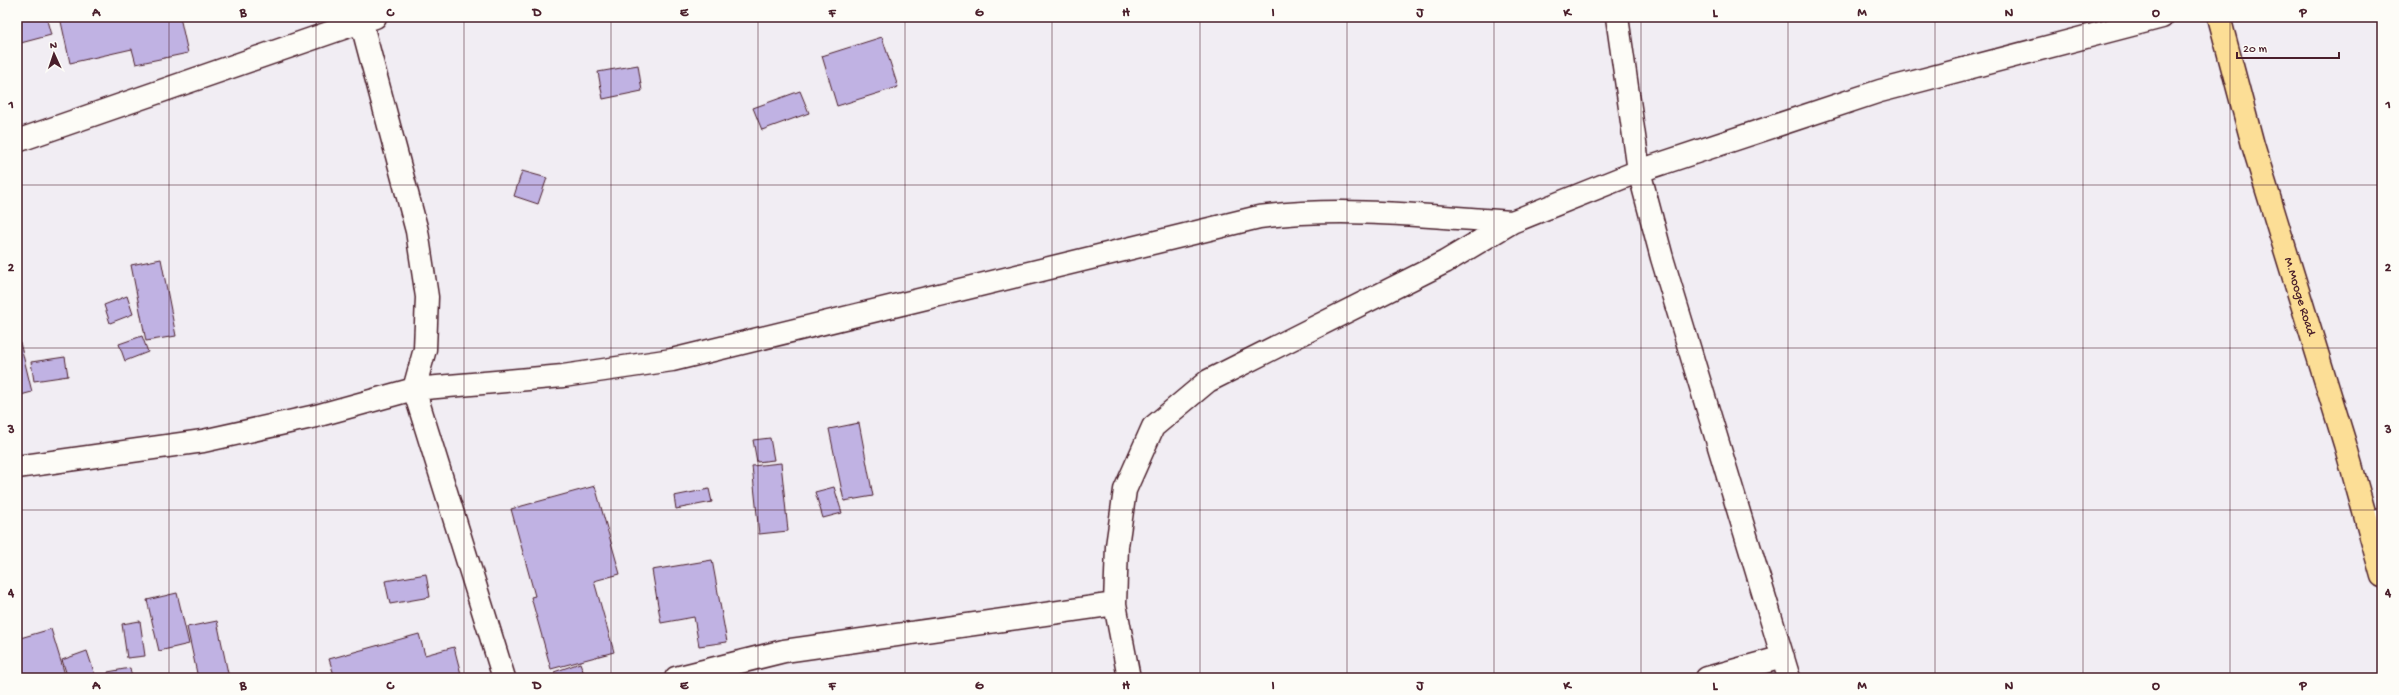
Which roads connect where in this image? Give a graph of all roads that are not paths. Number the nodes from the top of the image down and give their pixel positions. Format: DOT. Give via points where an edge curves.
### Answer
graph roads {
  1 [pos="1617,17"];
  2 [pos="2162,17"];
  3 [pos="2219,17"];
  4 [pos="366,19"];
  5 [pos="17,141"];
  6 [pos="1639,171"];
  7 [pos="1512,222"];
  8 [pos="414,389"];
  9 [pos="17,467"];
  10 [pos="2374,521"];
  11 [pos="2382,576"];
  12 [pos="1115,604"];
  13 [pos="1783,657"];
  14 [pos="504,678"];
  15 [pos="676,678"];
  16 [pos="1129,678"];
  17 [pos="1707,678"];
  18 [pos="1789,678"];
  1 -- 6 [label="street"];
  2 -- 6 [label="street" via="1880,91"];
  3 -- 10 [label="highway, M.Mooge Road" via="2253,145"];
  4 -- 5 [label="street"];
  4 -- 8 [label="street" via="417,231 427,297 425,349"];
  6 -- 7 [label="street"];
  6 -- 13 [label="street" via="1662,258"];
  7 -- 8 [label="street" via="1354,211 1300,212 1259,217 672,360 563,376"];
  7 -- 12 [label="street" via="1445,262 1208,381 1153,427 1124,490 1117,546"];
  8 -- 9 [label="street" via="316,416 203,441"];
  8 -- 14 [label="street"];
  10 -- 11 [label="highway, M.Mooge Road"];
  12 -- 15 [label="street" via="784,651"];
  12 -- 16 [label="street"];
  13 -- 17 [label="street"];
  13 -- 18 [label="street"];
}
